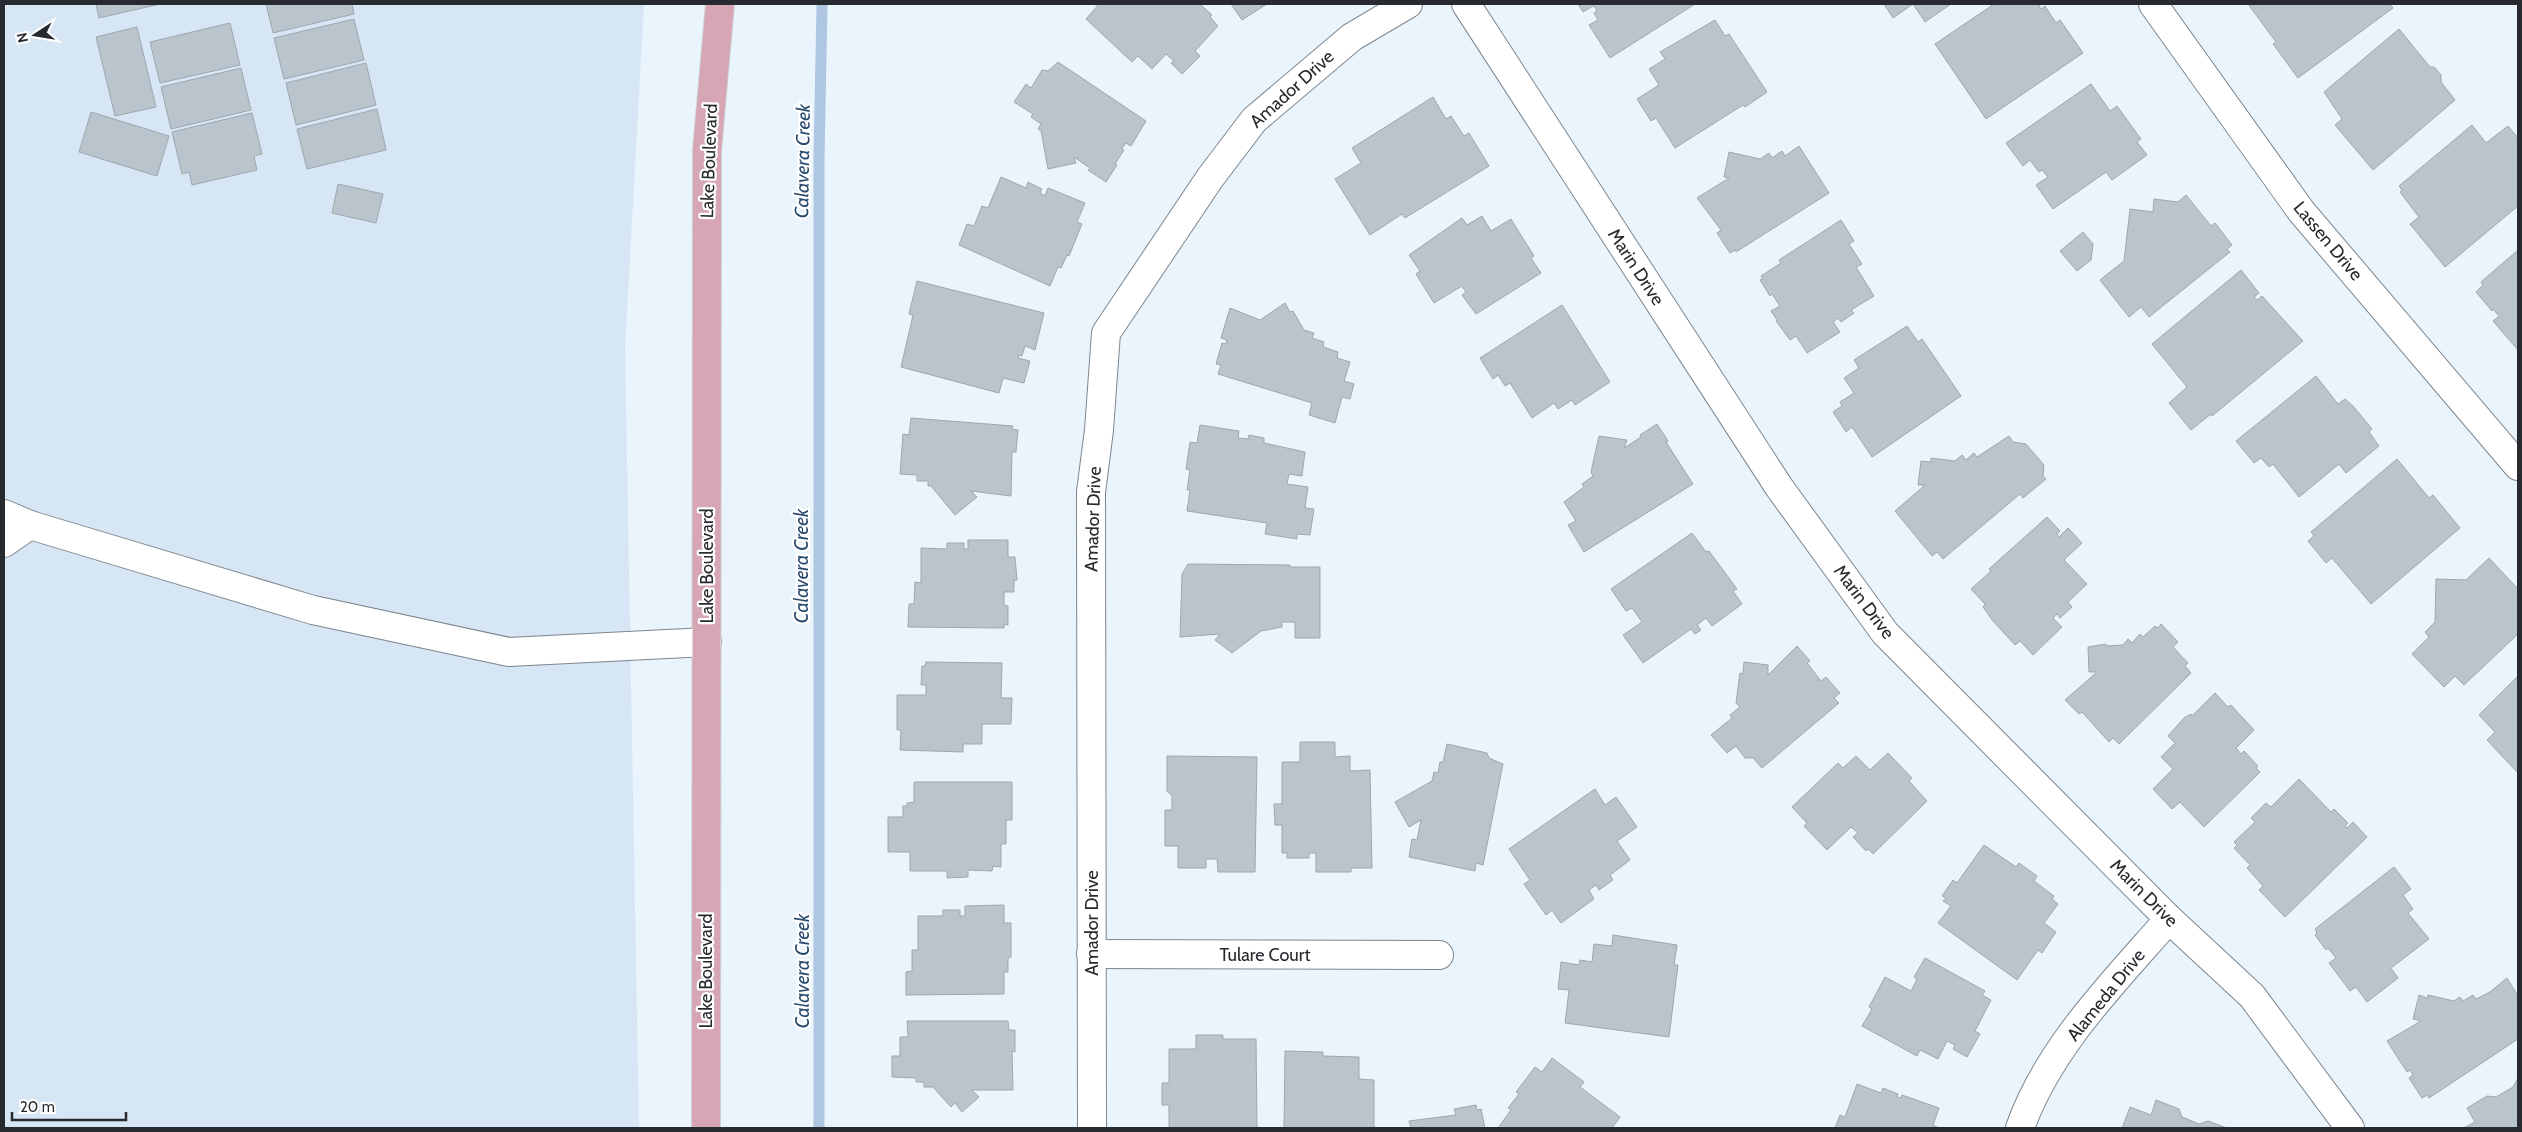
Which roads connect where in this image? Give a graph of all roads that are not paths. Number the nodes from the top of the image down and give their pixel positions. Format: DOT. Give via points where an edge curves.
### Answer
graph roads {
  1 [pos="720,4"];
  2 [pos="1408,4"];
  3 [pos="1466,4"];
  4 [pos="2153,4"];
  5 [pos="2518,466"];
  6 [pos="4,514"];
  7 [pos="30,525"];
  8 [pos="4,542"];
  9 [pos="706,642"];
  10 [pos="2169,919"];
  11 [pos="1091,954"];
  12 [pos="1439,954"];
  13 [pos="706,1128"];
  14 [pos="1092,1128"];
  15 [pos="2020,1128"];
  16 [pos="2350,1128"];
  1 -- 9 [label="main road, Lake Boulevard" via="707,150"];
  2 -- 11 [label="street, Amador Drive" via="1352,37 1254,120 1210,178 1106,333 1091,492"];
  3 -- 10 [label="street, Marin Drive" via="1778,487 1886,633"];
  4 -- 5 [label="street, Lassen Drive" via="2301,211"];
  6 -- 7 [label="street"];
  7 -- 8 [label="street"];
  7 -- 9 [label="street" via="313,610 509,652"];
  9 -- 13 [label="main road, Lake Boulevard"];
  10 -- 15 [label="street, Alameda Drive" via="2077,1026 2028,1106"];
  10 -- 16 [label="street, Marin Drive" via="2252,996"];
  11 -- 12 [label="street, Tulare Court"];
  11 -- 14 [label="street, Amador Drive"];
}
